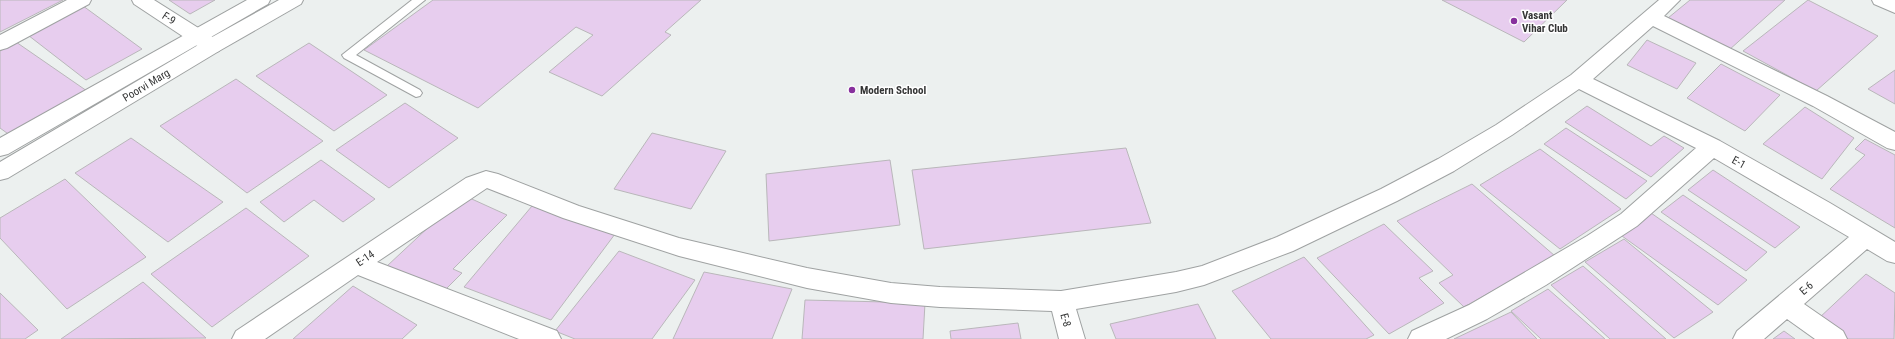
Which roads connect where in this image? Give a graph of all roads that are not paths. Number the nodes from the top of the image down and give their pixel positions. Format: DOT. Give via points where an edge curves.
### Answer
graph roads {
  1 [pos="82,0"];
  2 [pos="140,0"];
  3 [pos="261,0"];
  4 [pos="294,0"];
  5 [pos="419,0"];
  6 [pos="1671,0"];
  7 [pos="1880,0"];
  8 [pos="1895,7"];
  9 [pos="1652,18"];
  10 [pos="204,41"];
  11 [pos="0,43"];
  12 [pos="1578,80"];
  13 [pos="416,93"];
  14 [pos="1895,142"];
  15 [pos="1712,147"];
  16 [pos="0,148"];
  17 [pos="0,172"];
  18 [pos="1866,236"];
  19 [pos="1895,254"];
  20 [pos="356,264"];
  21 [pos="1061,301"];
  22 [pos="1786,305"];
  23 [pos="245,339"];
  24 [pos="548,339"];
  25 [pos="1072,339"];
  26 [pos="1422,339"];
  27 [pos="1746,339"];
  28 [pos="1834,339"];
  1 -- 11 [label="street"];
  2 -- 10 [label="street, F-9"];
  3 -- 10 [label="street, Poorvi Marg"];
  4 -- 10 [label="street, Poorvi Marg"];
  5 -- 13 [label="lane" via="348,55"];
  6 -- 9 [label="street"];
  7 -- 8 [label="street"];
  9 -- 12 [label="street"];
  9 -- 14 [label="street" via="1820,101"];
  10 -- 16 [label="street, Poorvi Marg"];
  10 -- 17 [label="street, Poorvi Marg"];
  12 -- 15 [label="street, E-1"];
  12 -- 21 [label="street" via="1446,165 1285,244 1228,267 1183,280"];
  15 -- 18 [label="street, E-1"];
  15 -- 26 [label="street" via="1629,220 1595,243 1525,286"];
  18 -- 19 [label="street, E-1"];
  18 -- 22 [label="street, E-6"];
  20 -- 21 [label="street, E-14" via="474,184 486,180 498,182 570,212 679,247 807,278 891,293"];
  20 -- 23 [label="street, E-14"];
  20 -- 24 [label="street"];
  21 -- 25 [label="street, E-8"];
  22 -- 27 [label="street, E-6"];
  22 -- 28 [label="street"];
}
